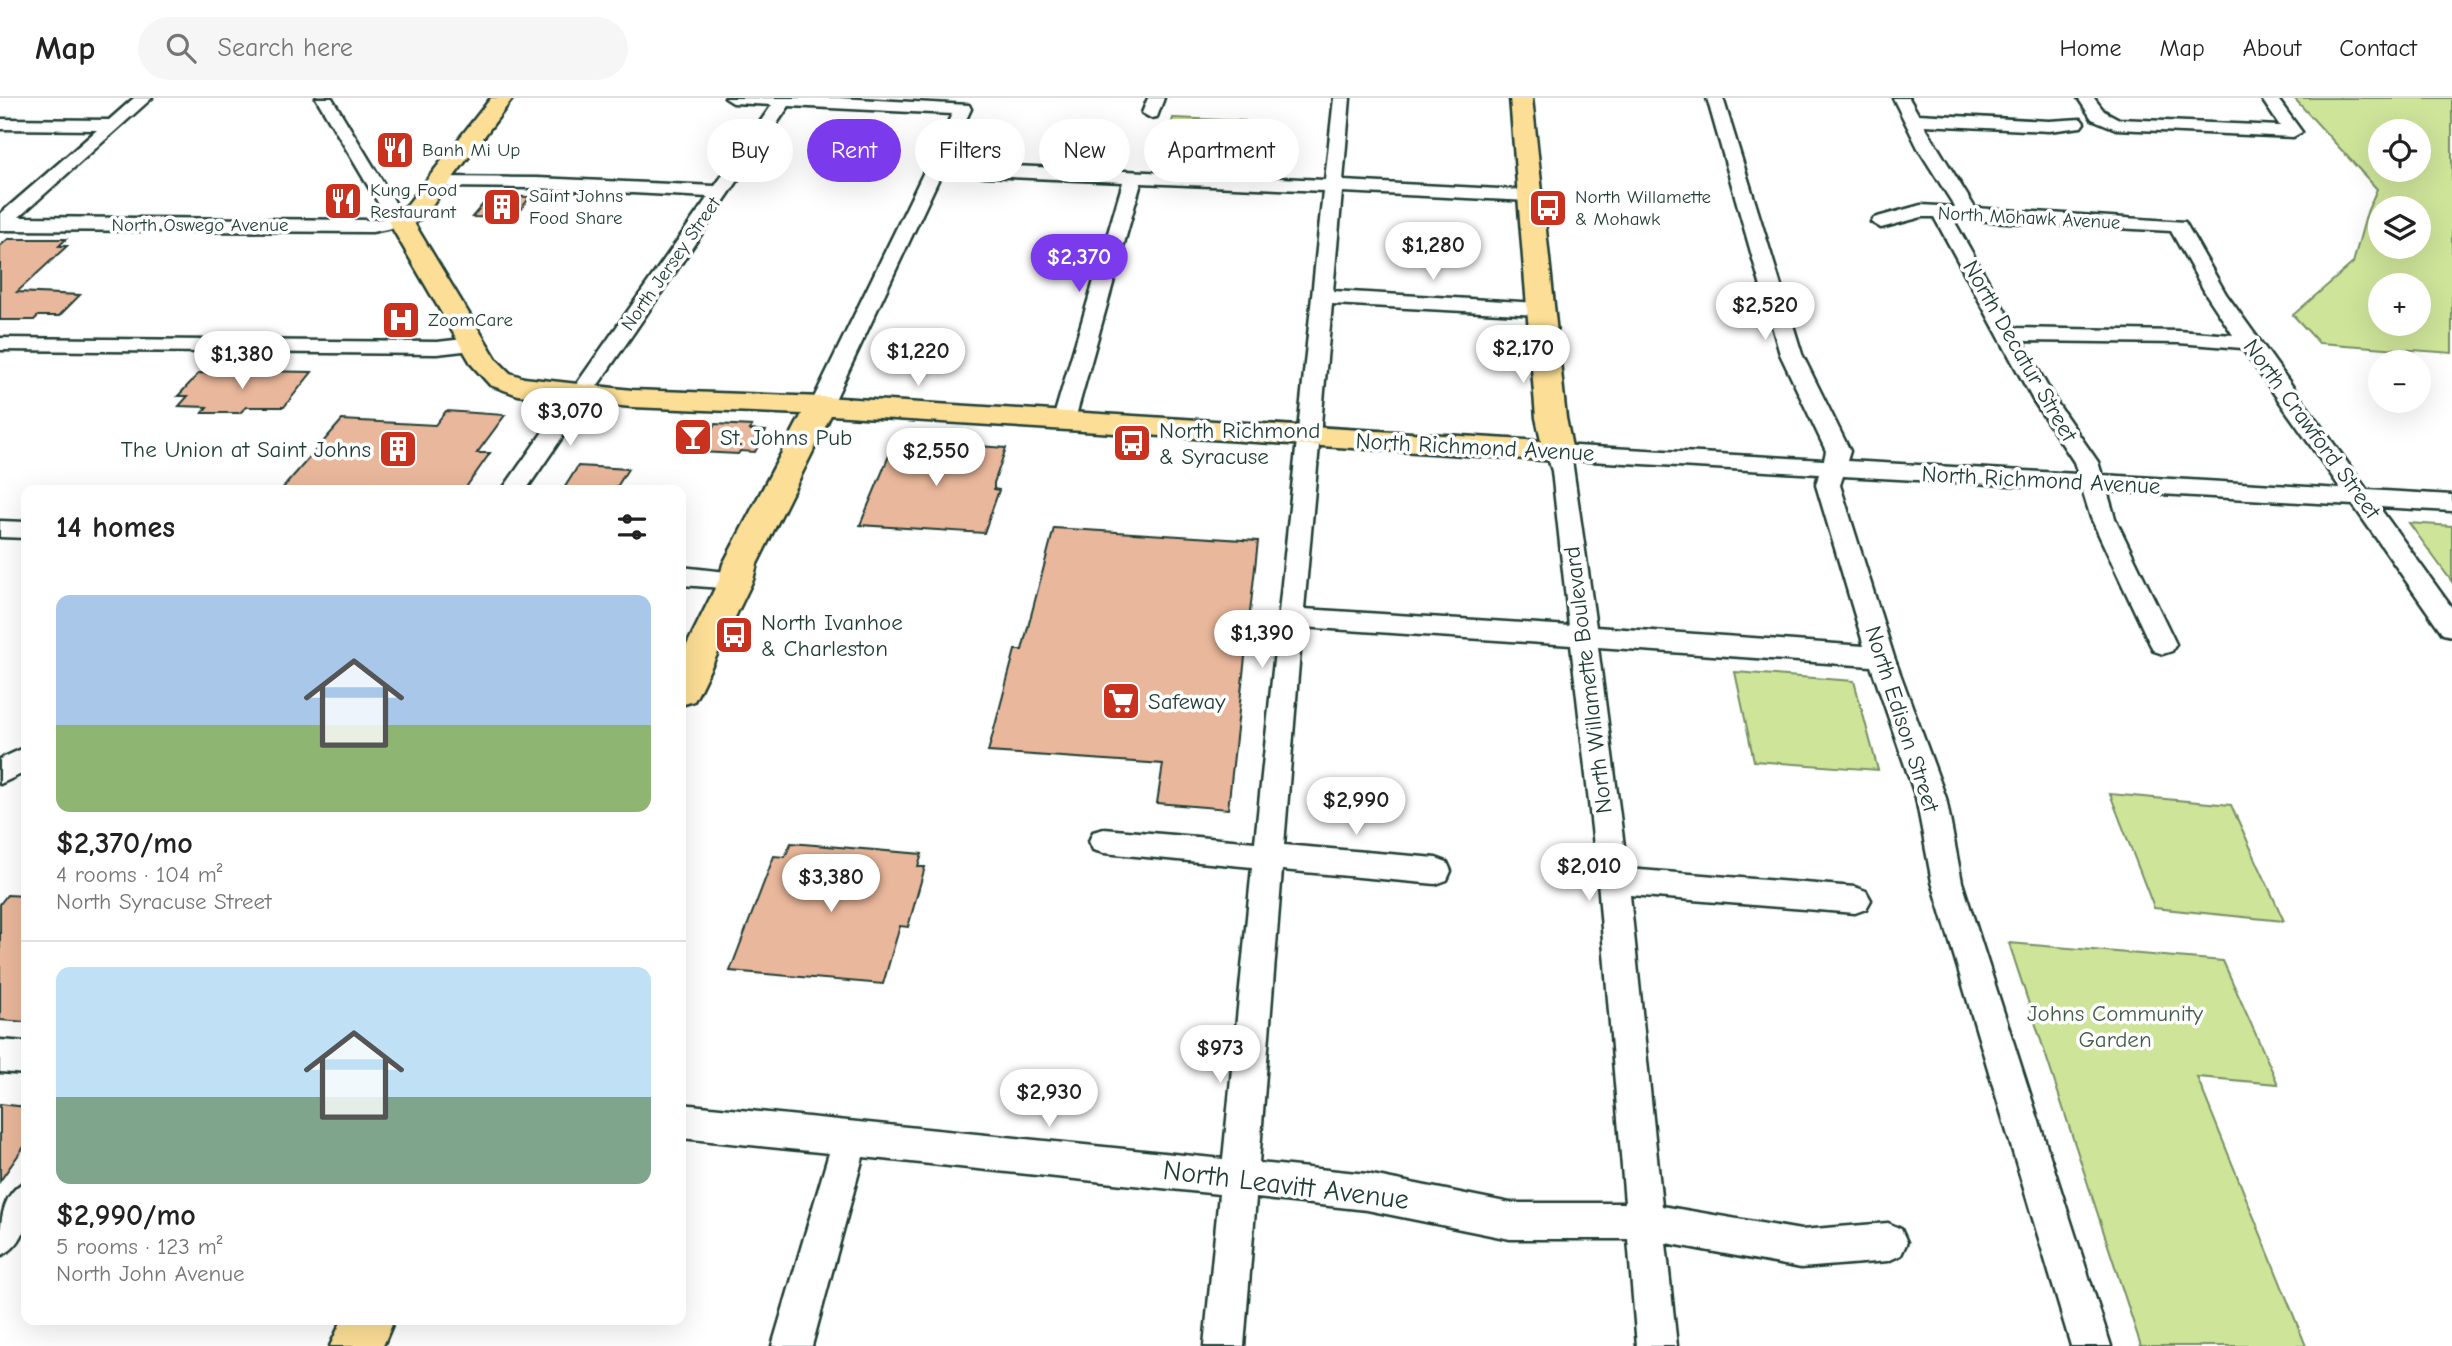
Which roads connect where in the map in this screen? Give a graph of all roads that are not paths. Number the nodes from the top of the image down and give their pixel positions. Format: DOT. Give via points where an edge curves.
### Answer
graph roads {
  1 [pos="144,98"];
  2 [pos="324,98"];
  3 [pos="502,98"];
  4 [pos="733,98"];
  5 [pos="1342,98"];
  6 [pos="1521,98"];
  7 [pos="1715,98"];
  8 [pos="1901,98"];
  9 [pos="2086,98"];
  10 [pos="2269,98"];
  11 [pos="784,100"];
  12 [pos="818,100"];
  13 [pos="959,119"];
  14 [pos="1912,119"];
  15 [pos="2075,123"];
  16 [pos="0,124"];
  17 [pos="113,125"];
  18 [pos="1025,172"];
  19 [pos="1134,177"];
  20 [pos="437,182"];
  21 [pos="930,182"];
  22 [pos="1334,186"];
  23 [pos="721,192"];
  24 [pos="1530,195"];
  25 [pos="1940,212"];
  26 [pos="1969,214"];
  27 [pos="400,221"];
  28 [pos="1881,222"];
  29 [pos="0,223"];
  30 [pos="2178,226"];
  31 [pos="1323,297"];
  32 [pos="1540,309"];
  33 [pos="2007,334"];
  34 [pos="2249,342"];
  35 [pos="0,344"];
  36 [pos="472,344"];
  37 [pos="500,379"];
  38 [pos="581,393"];
  39 [pos="821,406"];
  40 [pos="1063,422"];
  41 [pos="1310,437"];
  42 [pos="1558,452"];
  43 [pos="1833,467"];
  44 [pos="2092,483"];
  45 [pos="517,485"];
  46 [pos="2362,498"];
  47 [pos="2452,503"];
  48 [pos="0,529"];
  49 [pos="21,530"];
  50 [pos="686,576"];
  51 [pos="736,580"];
  52 [pos="1290,617"];
  53 [pos="2452,626"];
  54 [pos="1583,637"];
  55 [pos="2164,644"];
  56 [pos="1881,657"];
  57 [pos="686,682"];
  58 [pos="1104,841"];
  59 [pos="1269,854"];
  60 [pos="1436,871"];
  61 [pos="1613,881"];
  62 [pos="1855,900"];
  63 [pos="0,1056"];
  64 [pos="21,1058"];
  65 [pos="686,1121"];
  66 [pos="852,1137"];
  67 [pos="1240,1177"];
  68 [pos="21,1206"];
  69 [pos="1646,1222"];
  70 [pos="0,1237"];
  71 [pos="1888,1242"];
  72 [pos="366,1325"];
  73 [pos="356,1346"];
  74 [pos="792,1346"];
  75 [pos="1224,1346"];
  76 [pos="1657,1346"];
  77 [pos="2091,1346"];
  1 -- 17 [label="street"];
  2 -- 27 [label="street"];
  3 -- 20 [label="main road"];
  4 -- 11 [label="street"];
  5 -- 22 [label="street"];
  6 -- 24 [label="main road, North Willamette Boulevard"];
  7 -- 43 [label="street, North Edison Street" via="1791,354 1838,452"];
  8 -- 14 [label="street"];
  9 -- 10 [label="street" via="2098,115 2116,124 2293,132"];
  11 -- 12 [label="street"];
  11 -- 23 [label="street, North Jersey Street"];
  12 -- 13 [label="street" via="963,110"];
  14 -- 15 [label="street" via="2049,126"];
  14 -- 26 [label="street"];
  16 -- 17 [label="street"];
  17 -- 29 [label="street"];
  18 -- 19 [label="street"];
  19 -- 22 [label="street"];
  19 -- 40 [label="street"];
  20 -- 23 [label="street"];
  20 -- 27 [label="main road" via="416,210"];
  21 -- 39 [label="street"];
  22 -- 24 [label="street"];
  22 -- 31 [label="street"];
  23 -- 38 [label="street, North Jersey Street"];
  24 -- 32 [label="main road, North Willamette Boulevard"];
  25 -- 26 [label="street, North Mohawk Avenue"];
  25 -- 28 [label="street, North Mohawk Avenue" via="1921,211"];
  25 -- 33 [label="street, North Decatur Street"];
  26 -- 30 [label="street, North Mohawk Avenue"];
  27 -- 29 [label="street, North Oswego Avenue" via="372,226"];
  27 -- 36 [label="main road"];
  30 -- 34 [label="street, North Crawford Street"];
  31 -- 32 [label="street"];
  31 -- 41 [label="street"];
  32 -- 42 [label="main road, North Willamette Boulevard"];
  33 -- 34 [label="street"];
  33 -- 44 [label="street, North Decatur Street" via="2086,462"];
  34 -- 46 [label="street, North Crawford Street"];
  35 -- 36 [label="street" via="437,348"];
  36 -- 37 [label="main road"];
  37 -- 38 [label="main road, North Richmond Avenue" via="518,386"];
  38 -- 39 [label="main road, North Richmond Avenue"];
  38 -- 45 [label="street, North Jersey Street"];
  39 -- 40 [label="main road, North Richmond Avenue"];
  39 -- 51 [label="main road"];
  40 -- 41 [label="main road, North Richmond Avenue"];
  41 -- 42 [label="main road, North Richmond Avenue"];
  41 -- 52 [label="street"];
  42 -- 43 [label="street, North Richmond Avenue"];
  42 -- 54 [label="street, North Willamette Boulevard"];
  43 -- 44 [label="street, North Richmond Avenue"];
  43 -- 56 [label="street, North Edison Street" via="1828,485"];
  44 -- 46 [label="street, North Richmond Avenue"];
  44 -- 55 [label="street, North Decatur Street" via="2103,518"];
  46 -- 47 [label="street, North Richmond Avenue"];
  46 -- 53 [label="street, North Crawford Street"];
  48 -- 49 [label="street"];
  50 -- 51 [label="street"];
  51 -- 57 [label="main road"];
  52 -- 54 [label="street"];
  52 -- 59 [label="street"];
  54 -- 56 [label="street"];
  54 -- 61 [label="street, North Willamette Boulevard"];
  56 -- 77 [label="street, North Edison Street" via="1931,798 1947,882"];
  58 -- 59 [label="street"];
  59 -- 60 [label="street"];
  59 -- 67 [label="street"];
  61 -- 62 [label="street"];
  61 -- 69 [label="street, North Willamette Boulevard"];
  63 -- 64 [label="street"];
  65 -- 66 [label="street, North Leavitt Avenue"];
  66 -- 67 [label="street, North Leavitt Avenue"];
  66 -- 74 [label="street"];
  67 -- 69 [label="street, North Leavitt Avenue" via="1367,1192 1510,1221"];
  67 -- 75 [label="street"];
  68 -- 70 [label="street"];
  69 -- 71 [label="street, North Leavitt Avenue" via="1801,1249"];
  69 -- 76 [label="street, North Willamette Boulevard"];
  72 -- 73 [label="main road"];
}
